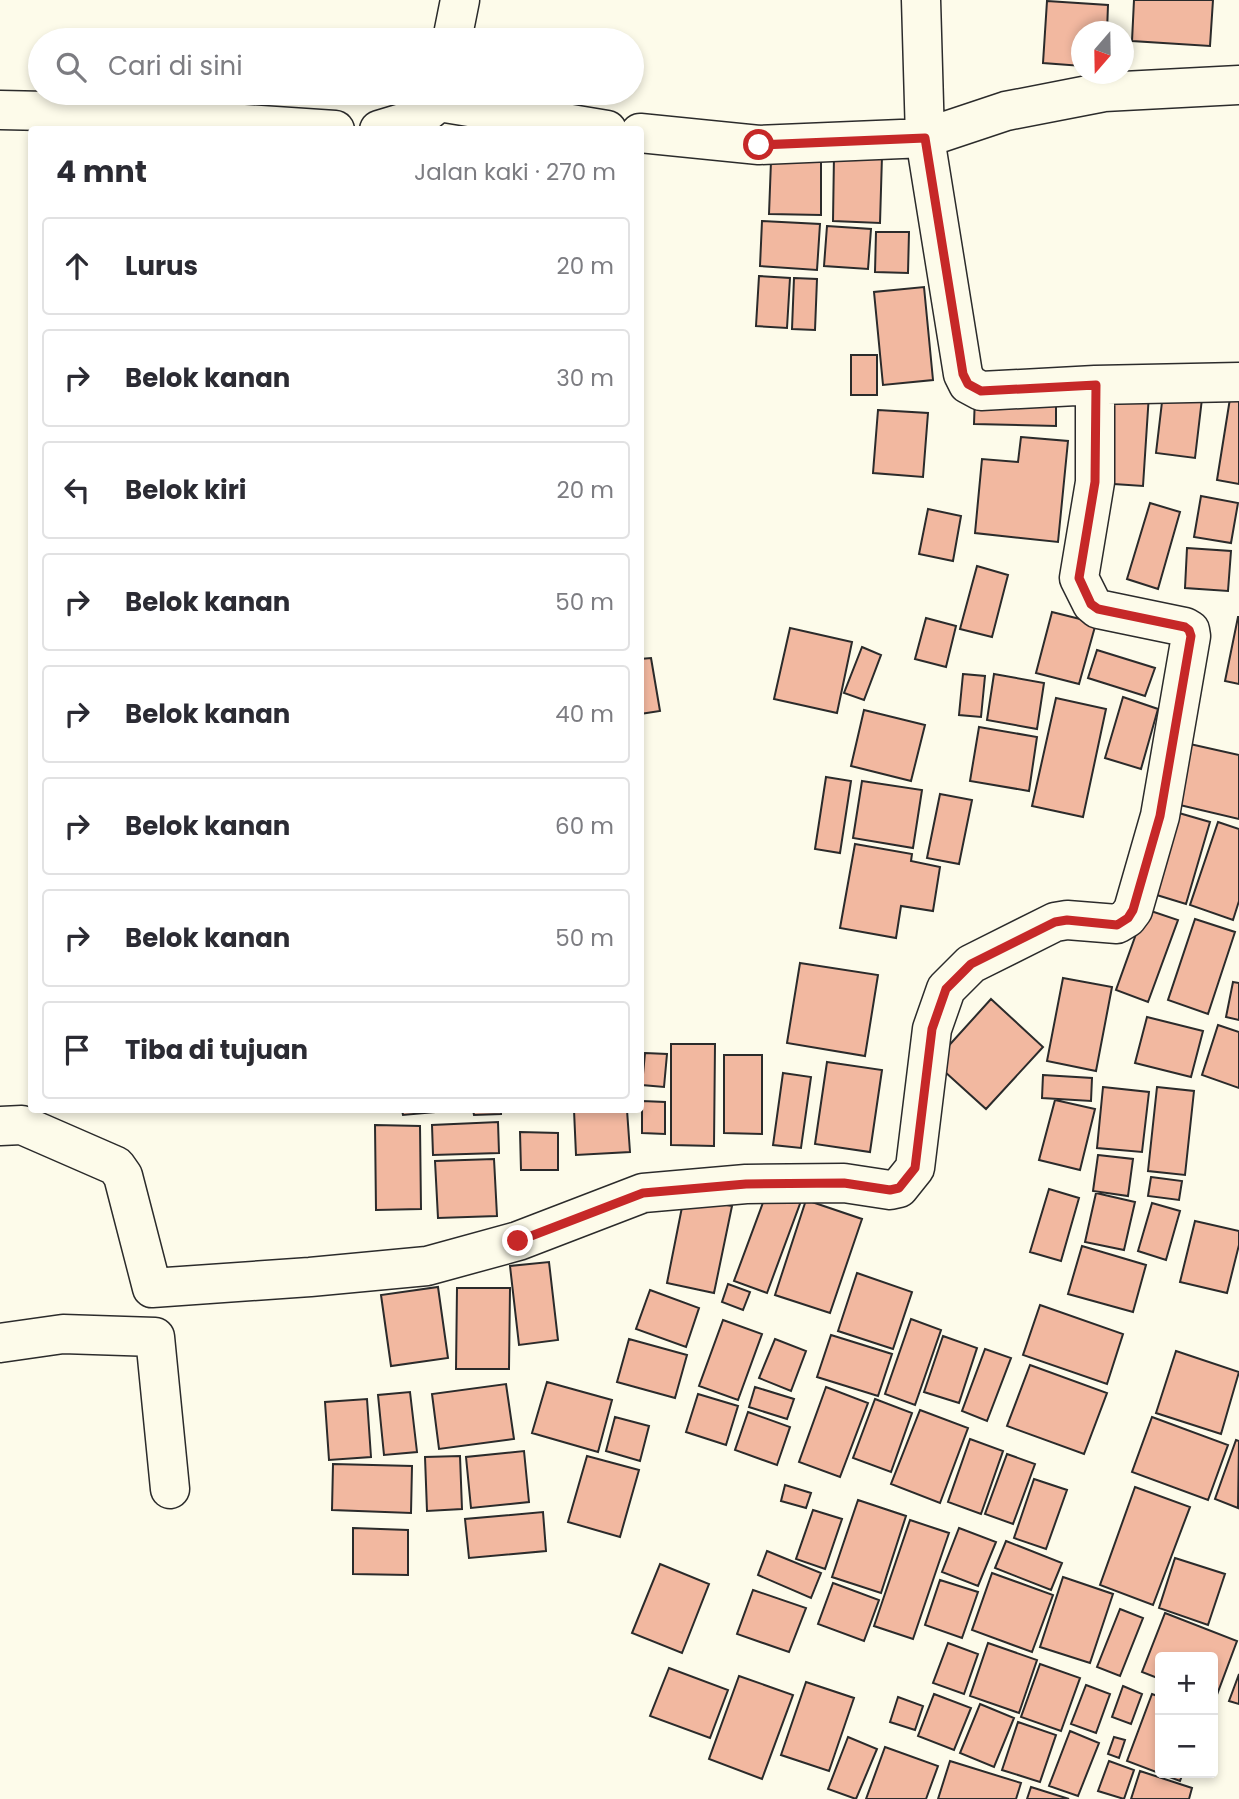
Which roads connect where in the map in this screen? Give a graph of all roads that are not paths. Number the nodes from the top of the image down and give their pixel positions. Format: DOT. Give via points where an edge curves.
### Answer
graph roads {
  1 [pos="460,0"];
  2 [pos="921,0"];
  3 [pos="454,28"];
  4 [pos="1239,85"];
  5 [pos="433,105"];
  6 [pos="477,105"];
  7 [pos="0,110"];
  8 [pos="274,126"];
  9 [pos="392,126"];
  10 [pos="586,126"];
  11 [pos="644,133"];
  12 [pos="925,138"];
  13 [pos="1239,382"];
  14 [pos="1096,385"];
  15 [pos="0,1126"];
  16 [pos="152,1288"];
  17 [pos="155,1337"];
  18 [pos="0,1343"];
  19 [pos="170,1489"];
  1 -- 3 [label="street"];
  2 -- 12 [label="street"];
  4 -- 12 [label="street" via="1104,92 1006,111"];
  5 -- 9 [label="street" via="419,118"];
  6 -- 10 [label="street"];
  7 -- 8 [label="street"];
  11 -- 12 [label="street" via="759,145"];
  12 -- 14 [label="street" via="968,384 981,391"];
  13 -- 14 [label="street"];
  14 -- 16 [label="street" via="1095,482 1079,578 1098,609 1185,627 1191,636 1160,816 1128,918 1117,925 1055,922 971,964 946,989 932,1029 915,1168 899,1188 844,1183 746,1184 643,1193 518,1241 427,1266"];
  15 -- 16 [label="street" via="22,1125 116,1166 123,1176"];
  16 -- 17 [label="street"];
  17 -- 18 [label="street" via="63,1334"];
  17 -- 19 [label="street"];
}
